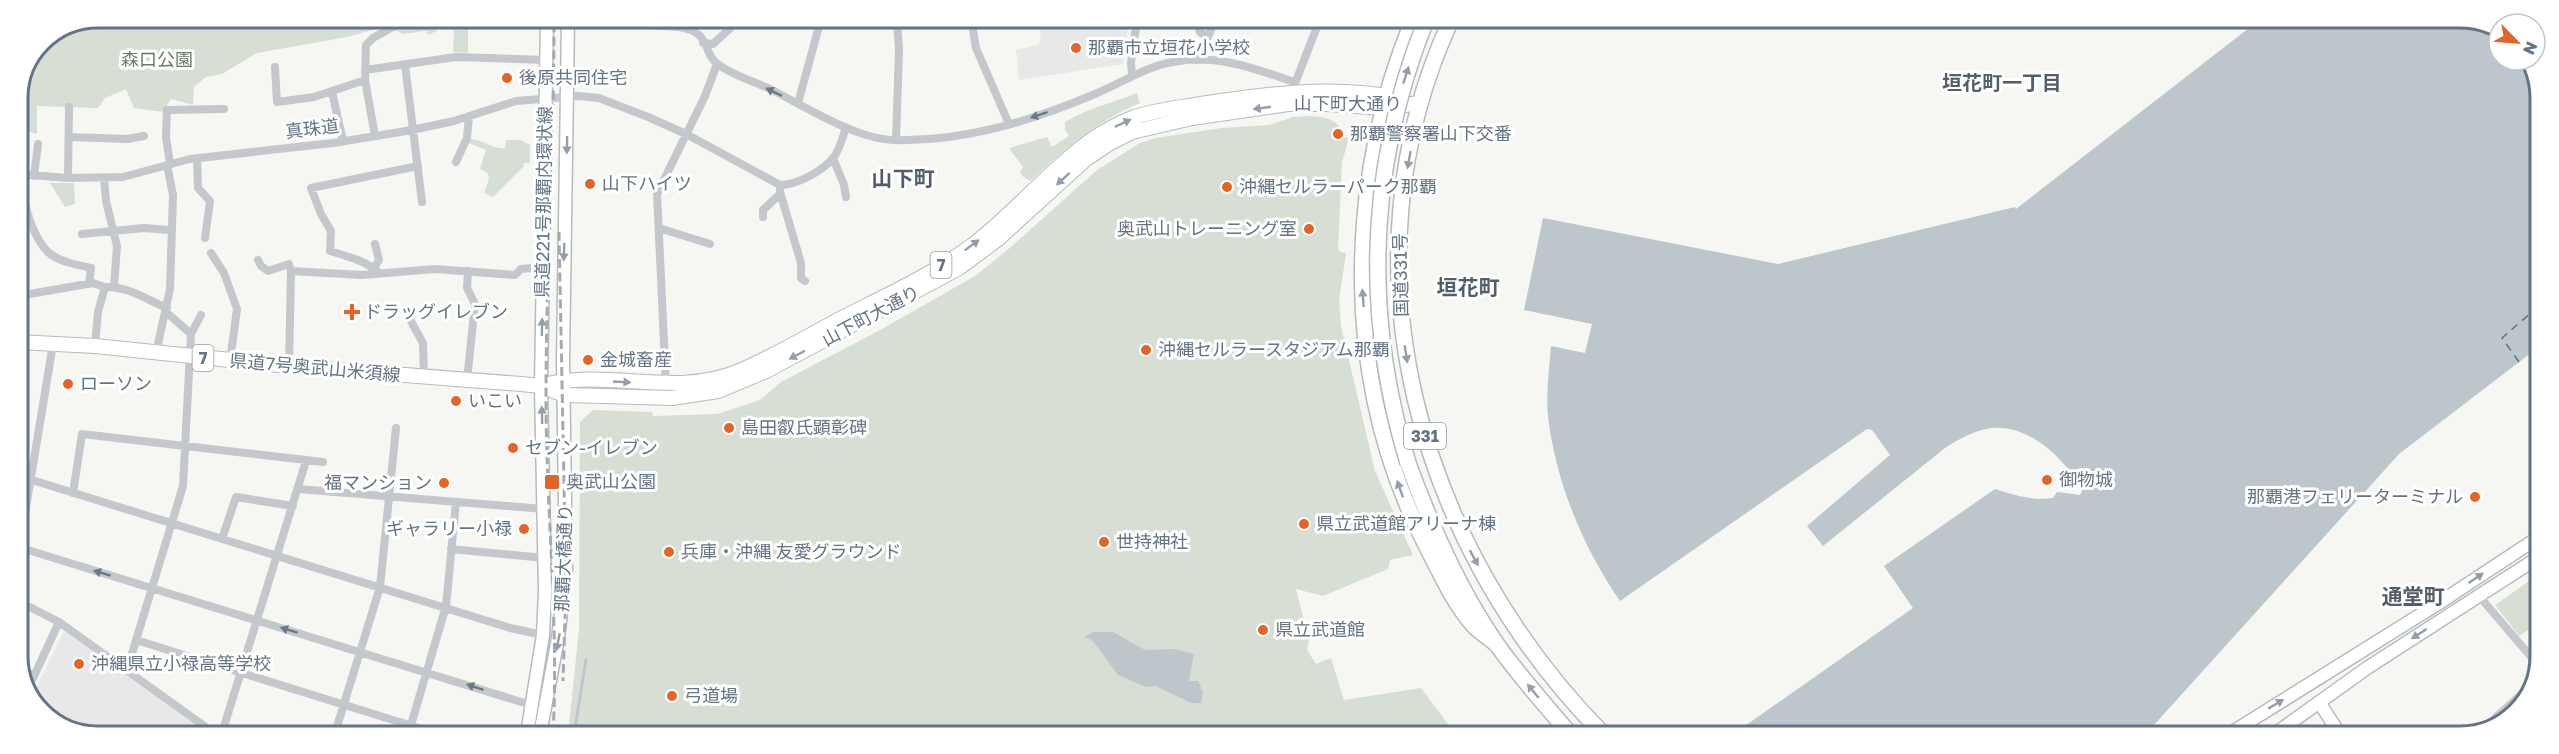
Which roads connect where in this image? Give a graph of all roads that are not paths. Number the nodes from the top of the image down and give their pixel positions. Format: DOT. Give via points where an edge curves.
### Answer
graph roads {
  1 [pos="392,28"];
  2 [pos="547,28"];
  3 [pos="568,28"];
  4 [pos="688,28"];
  5 [pos="730,28"];
  6 [pos="819,28"];
  7 [pos="898,28"];
  8 [pos="973,28"];
  9 [pos="1136,28"];
  10 [pos="1198,28"];
  11 [pos="1212,28"];
  12 [pos="1317,28"];
  13 [pos="1410,28"];
  14 [pos="1423,28"];
  15 [pos="1447,28"];
  16 [pos="1208,37"];
  17 [pos="703,44"];
  18 [pos="546,60"];
  19 [pos="1197,60"];
  20 [pos="717,64"];
  21 [pos="405,65"];
  22 [pos="275,67"];
  23 [pos="1132,74"];
  24 [pos="365,75"];
  25 [pos="1294,87"];
  26 [pos="332,92"];
  27 [pos="568,96"];
  28 [pos="545,98"];
  29 [pos="1384,102"];
  30 [pos="798,103"];
  31 [pos="1420,103"];
  32 [pos="69,107"];
  33 [pos="225,109"];
  34 [pos="469,117"];
  35 [pos="1010,124"];
  36 [pos="846,126"];
  37 [pos="412,130"];
  38 [pos="686,134"];
  39 [pos="144,136"];
  40 [pos="375,136"];
  41 [pos="69,137"];
  42 [pos="896,140"];
  43 [pos="343,141"];
  44 [pos="38,144"];
  45 [pos="197,158"];
  46 [pos="833,158"];
  47 [pos="456,162"];
  48 [pos="169,165"];
  49 [pos="418,166"];
  50 [pos="28,175"];
  51 [pos="34,176"];
  52 [pos="68,178"];
  53 [pos="104,178"];
  54 [pos="780,189"];
  55 [pos="846,197"];
  56 [pos="422,202"];
  57 [pos="28,215"];
  58 [pos="763,217"];
  59 [pos="30,221"];
  60 [pos="659,228"];
  61 [pos="170,230"];
  62 [pos="113,231"];
  63 [pos="82,234"];
  64 [pos="206,238"];
  65 [pos="375,244"];
  66 [pos="710,244"];
  67 [pos="211,254"];
  68 [pos="258,260"];
  69 [pos="542,267"];
  70 [pos="291,271"];
  71 [pos="376,271"];
  72 [pos="468,271"];
  73 [pos="805,280"];
  74 [pos="89,284"];
  75 [pos="110,287"];
  76 [pos="28,294"];
  77 [pos="167,310"];
  78 [pos="201,315"];
  79 [pos="408,316"];
  80 [pos="191,334"];
  81 [pos="28,343"];
  82 [pos="53,344"];
  83 [pos="95,346"];
  84 [pos="156,353"];
  85 [pos="192,357"];
  86 [pos="231,361"];
  87 [pos="289,366"];
  88 [pos="424,376"];
  89 [pos="467,380"];
  90 [pos="563,380"];
  91 [pos="666,384"];
  92 [pos="541,386"];
  93 [pos="564,395"];
  94 [pos="396,428"];
  95 [pos="186,446"];
  96 [pos="306,461"];
  97 [pos="322,462"];
  98 [pos="32,480"];
  99 [pos="298,489"];
  100 [pos="73,493"];
  101 [pos="389,496"];
  102 [pos="29,498"];
  103 [pos="456,502"];
  104 [pos="293,506"];
  105 [pos="544,509"];
  106 [pos="172,524"];
  107 [pos="222,539"];
  108 [pos="2530,543"];
  109 [pos="451,549"];
  110 [pos="29,553"];
  111 [pos="277,556"];
  112 [pos="545,558"];
  113 [pos="2530,563"];
  114 [pos="380,587"];
  115 [pos="152,589"];
  116 [pos="2479,596"];
  117 [pos="446,606"];
  118 [pos="29,607"];
  119 [pos="258,620"];
  120 [pos="59,622"];
  121 [pos="543,635"];
  122 [pos="136,640"];
  123 [pos="1496,644"];
  124 [pos="360,653"];
  125 [pos="2530,655"];
  126 [pos="127,670"];
  127 [pos="427,672"];
  128 [pos="241,673"];
  129 [pos="34,676"];
  130 [pos="2319,702"];
  131 [pos="345,705"];
  132 [pos="531,705"];
  133 [pos="411,725"];
  134 [pos="204,726"];
  135 [pos="224,726"];
  136 [pos="338,726"];
  137 [pos="414,726"];
  138 [pos="528,726"];
  139 [pos="542,726"];
  140 [pos="1564,726"];
  141 [pos="1596,726"];
  142 [pos="2242,726"];
  143 [pos="2286,726"];
  144 [pos="2335,726"];
  1 -- 24 [label="street" via="368,42 364,50"];
  2 -- 18 [label="main road, 県道221号那覇内環状線"];
  3 -- 27 [label="main road, 県道221号那覇内環状線"];
  4 -- 17 [label="street" via="698,33"];
  5 -- 17 [label="street" via="713,44"];
  6 -- 30 [label="street"];
  7 -- 42 [label="street"];
  8 -- 35 [label="street" via="976,48"];
  9 -- 23 [label="street"];
  10 -- 16 [label="street"];
  11 -- 16 [label="street"];
  12 -- 25 [label="street"];
  13 -- 29 [label="highway, 国道331号 / 331"];
  123 -- 14 [label="highway, 国道331号 / 331, one-way, bridge" via="1456,574 1408,464 1383,352 1377,244 1381,186 1401,92"];
  15 -- 31 [label="highway, 国道331号 / 331"];
  16 -- 19 [label="street"];
  17 -- 20 [label="street"];
  18 -- 21 [label="street" via="456,57"];
  18 -- 28 [label="main road, 県道221号那覇内環状線"];
  19 -- 23 [label="street" via="1179,60"];
  19 -- 25 [label="street" via="1239,64"];
  30 -- 20 [label="street, one-way"];
  20 -- 38 [label="street"];
  21 -- 24 [label="street"];
  21 -- 37 [label="street"];
  22 -- 26 [label="street" via="277,102"];
  23 -- 35 [label="street, one-way" via="1090,96"];
  24 -- 26 [label="street"];
  24 -- 40 [label="street"];
  25 -- 29 [label="main road, 山下町大通り / 7"];
  91 -- 25 [label="main road, 山下町大通り / 7, one-way" via="707,381 738,372 948,261 988,232 1089,142 1124,122 1157,111"];
  26 -- 43 [label="street"];
  27 -- 28 [label="street, 真珠道"];
  27 -- 38 [label="street, 真珠道" via="607,101"];
  27 -- 90 [label="main road, 県道221号那覇内環状線, one-way"];
  28 -- 34 [label="street, 真珠道" via="505,103"];
  28 -- 69 [label="main road, 県道221号那覇内環状線"];
  29 -- 31 [label="main road, 山下町大通り / 7"];
  29 -- 93 [label="main road, 山下町大通り / 7, one-way" via="1288,104 1192,118 1132,132 1086,159 998,239 959,268 753,378 718,391 685,397"];
  123 -- 29 [label="highway, 国道331号 / 331, one-way" via="1475,627 1421,535 1401,493 1374,393 1364,323 1363,260 1368,183"];
  30 -- 36 [label="street"];
  31 -- 141 [label="highway, 国道331号 / 331, one-way" via="1403,193 1397,258 1400,317 1421,423 1447,499 1487,582 1560,686"];
  32 -- 41 [label="street"];
  33 -- 48 [label="street" via="167,110"];
  34 -- 37 [label="street, 真珠道"];
  34 -- 47 [label="street" via="467,138"];
  35 -- 42 [label="street" via="937,140"];
  36 -- 42 [label="street" via="871,137"];
  36 -- 46 [label="street"];
  37 -- 40 [label="street, 真珠道"];
  37 -- 49 [label="street"];
  38 -- 54 [label="street, 真珠道"];
  38 -- 60 [label="street" via="657,194"];
  39 -- 41 [label="street"];
  40 -- 43 [label="street, 真珠道"];
  41 -- 52 [label="street"];
  43 -- 45 [label="street, 真珠道"];
  44 -- 51 [label="street"];
  45 -- 48 [label="street, 真珠道"];
  45 -- 64 [label="street" via="198,188 210,201"];
  46 -- 54 [label="street"];
  46 -- 55 [label="street"];
  48 -- 53 [label="street, 真珠道"];
  48 -- 61 [label="street" via="173,195"];
  49 -- 56 [label="street"];
  49 -- 71 [label="street" via="311,188 331,231 330,250"];
  50 -- 51 [label="street, 真珠道"];
  51 -- 52 [label="street, 真珠道"];
  52 -- 53 [label="street, 真珠道"];
  53 -- 62 [label="street"];
  54 -- 58 [label="street"];
  54 -- 73 [label="street" via="801,263 801,278"];
  57 -- 59 [label="street"];
  59 -- 74 [label="street" via="46,254 91,268"];
  60 -- 66 [label="street"];
  60 -- 91 [label="street"];
  61 -- 62 [label="street"];
  61 -- 77 [label="street"];
  62 -- 63 [label="street"];
  62 -- 75 [label="street" via="117,246"];
  65 -- 71 [label="street" via="380,260"];
  67 -- 86 [label="street" via="224,273 237,309"];
  68 -- 70 [label="street" via="268,271 289,264"];
  69 -- 72 [label="street" via="521,269 515,275"];
  92 -- 69 [label="main road, 県道221号那覇内環状線, one-way"];
  70 -- 71 [label="street" via="362,275"];
  70 -- 87 [label="street"];
  71 -- 72 [label="street"];
  72 -- 89 [label="street" via="467,288 475,304"];
  74 -- 75 [label="street"];
  74 -- 76 [label="street"];
  75 -- 77 [label="street" via="139,295"];
  75 -- 83 [label="street" via="98,312"];
  77 -- 80 [label="street"];
  77 -- 84 [label="street"];
  78 -- 80 [label="street"];
  79 -- 88 [label="street" via="423,343"];
  80 -- 85 [label="street"];
  81 -- 82 [label="main road, 県道7号奥武山米須線 / 7"];
  82 -- 83 [label="main road, 県道7号奥武山米須線 / 7"];
  82 -- 98 [label="street"];
  83 -- 84 [label="main road, 県道7号奥武山米須線 / 7"];
  84 -- 85 [label="main road, 県道7号奥武山米須線 / 7"];
  85 -- 86 [label="main road, 県道7号奥武山米須線 / 7"];
  85 -- 95 [label="street"];
  86 -- 87 [label="main road, 県道7号奥武山米須線 / 7"];
  87 -- 88 [label="main road, 県道7号奥武山米須線 / 7"];
  88 -- 89 [label="main road, 県道7号奥武山米須線 / 7"];
  89 -- 92 [label="main road, 県道7号奥武山米須線 / 7"];
  90 -- 91 [label="main road, 山下町大通り / 7, one-way"];
  90 -- 92 [label="main road, 山下町大通り / 7"];
  90 -- 93 [label="main road, 那覇大橋通り"];
  92 -- 93 [label="main road, 山下町大通り / 7"];
  105 -- 92 [label="main road, 那覇大橋通り, one-way"];
  93 -- 139 [label="main road, 那覇大橋通り, one-way" via="566,585"];
  94 -- 101 [label="street"];
  95 -- 96 [label="street"];
  95 -- 100 [label="street" via="82,434"];
  95 -- 106 [label="street" via="183,486"];
  96 -- 97 [label="street"];
  96 -- 99 [label="street"];
  98 -- 100 [label="street"];
  98 -- 102 [label="street"];
  99 -- 101 [label="street"];
  99 -- 104 [label="street"];
  100 -- 106 [label="street"];
  101 -- 103 [label="street"];
  101 -- 114 [label="street"];
  103 -- 105 [label="street"];
  103 -- 109 [label="street"];
  104 -- 107 [label="street" via="236,497"];
  104 -- 111 [label="street"];
  105 -- 112 [label="main road, 那覇大橋通り"];
  106 -- 107 [label="street"];
  106 -- 115 [label="street"];
  107 -- 111 [label="street"];
  142 -- 108 [label="main road, one-way"];
  109 -- 112 [label="street"];
  109 -- 117 [label="street"];
  115 -- 110 [label="street, one-way"];
  111 -- 114 [label="street"];
  111 -- 119 [label="street"];
  112 -- 121 [label="main road, 那覇大橋通り"];
  113 -- 116 [label="main road"];
  114 -- 117 [label="street"];
  114 -- 124 [label="street"];
  115 -- 119 [label="street"];
  115 -- 122 [label="street"];
  116 -- 125 [label="street"];
  116 -- 130 [label="main road, one-way"];
  117 -- 121 [label="street"];
  117 -- 127 [label="street"];
  118 -- 120 [label="street"];
  124 -- 119 [label="street, one-way"];
  119 -- 128 [label="street"];
  120 -- 126 [label="street"];
  120 -- 129 [label="street"];
  121 -- 132 [label="main road, 那覇大橋通り"];
  122 -- 126 [label="street"];
  122 -- 128 [label="street"];
  140 -- 123 [label="highway, 国道331号 / 331, one-way"];
  124 -- 127 [label="street"];
  124 -- 131 [label="street"];
  126 -- 134 [label="street"];
  132 -- 127 [label="street, one-way"];
  127 -- 133 [label="street"];
  128 -- 131 [label="street"];
  128 -- 135 [label="street"];
  130 -- 143 [label="main road"];
  130 -- 144 [label="main road"];
  131 -- 133 [label="street"];
  131 -- 136 [label="street"];
  132 -- 138 [label="main road, 那覇大橋通り"];
  133 -- 137 [label="street"];
}
